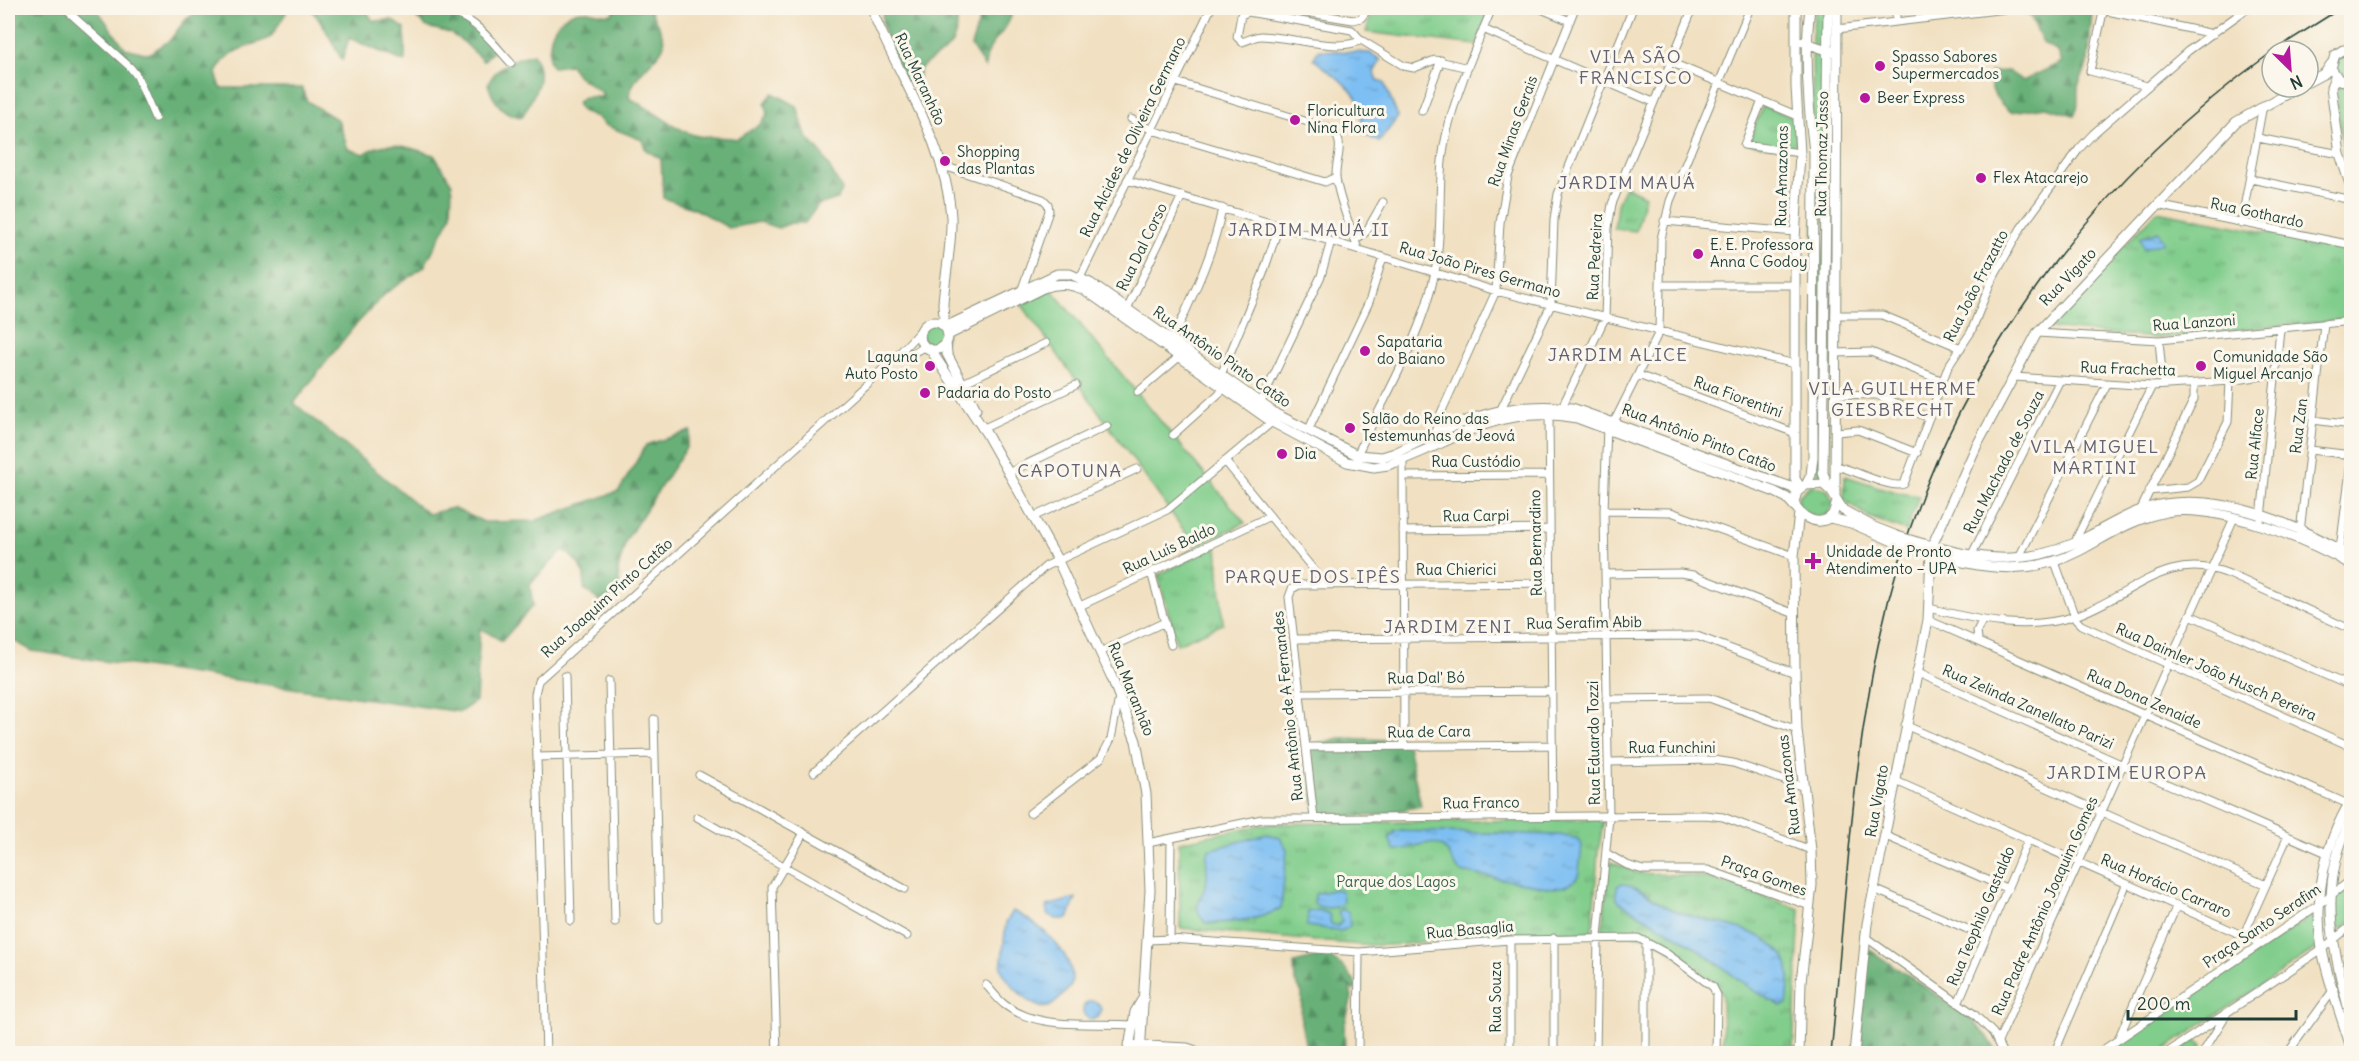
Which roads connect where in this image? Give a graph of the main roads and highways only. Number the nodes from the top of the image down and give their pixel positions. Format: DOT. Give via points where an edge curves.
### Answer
graph roads {
  1 [pos="871,8"];
  2 [pos="1794,8"];
  3 [pos="1810,8"];
  4 [pos="1828,8"];
  5 [pos="1837,8"];
  6 [pos="1795,39"];
  7 [pos="1807,43"];
  8 [pos="1828,50"];
  9 [pos="2350,50"];
  10 [pos="1838,54"];
  11 [pos="2331,64"];
  12 [pos="2320,76"];
  13 [pos="2335,77"];
  14 [pos="2320,80"];
  15 [pos="2348,82"];
  16 [pos="1796,89"];
  17 [pos="1808,93"];
  18 [pos="2332,96"];
  19 [pos="1832,99"];
  20 [pos="2275,99"];
  21 [pos="2352,190"];
  22 [pos="943,306"];
  23 [pos="1127,309"];
  24 [pos="1115,312"];
  25 [pos="929,322"];
  26 [pos="946,333"];
  27 [pos="928,348"];
  28 [pos="1218,378"];
  29 [pos="958,385"];
  30 [pos="1611,427"];
  31 [pos="1308,431"];
  32 [pos="1291,432"];
  33 [pos="1435,440"];
  34 [pos="1802,487"];
  35 [pos="1833,494"];
  36 [pos="1797,510"];
  37 [pos="1830,518"];
  38 [pos="2261,522"];
  39 [pos="1896,539"];
  40 [pos="2076,548"];
  41 [pos="1931,550"];
  42 [pos="2352,556"];
  43 [pos="2352,566"];
  44 [pos="2350,801"];
  45 [pos="2352,818"];
  46 [pos="1144,998"];
  47 [pos="2352,1021"];
  48 [pos="1128,1049"];
  49 [pos="1140,1049"];
  50 [pos="2351,1052"];
  51 [pos="1205,1053"];
  52 [pos="1799,1053"];
  53 [pos="1854,1053"];
  1 -- 22 [label="main road, Rua Maranhão" via="934,144 941,168 951,216"];
  2 -- 6 [label="main road, Rua Amazonas"];
  3 -- 7 [label="main road"];
  4 -- 8 [label="main road"];
  5 -- 10 [label="main road, Rua Thomaz Jasso"];
  6 -- 7 [label="main road"];
  6 -- 16 [label="main road, Rua Amazonas"];
  7 -- 8 [label="main road"];
  7 -- 17 [label="main road"];
  8 -- 10 [label="main road"];
  8 -- 19 [label="main road"];
  9 -- 11 [label="main road" via="2339,52"];
  10 -- 19 [label="main road, Rua Thomaz Jasso"];
  11 -- 12 [label="main road"];
  11 -- 13 [label="main road"];
  13 -- 14 [label="main road"];
  13 -- 15 [label="main road"];
  13 -- 18 [label="main road" via="2331,81"];
  15 -- 18 [label="main road" via="2338,86"];
  16 -- 17 [label="main road"];
  16 -- 34 [label="main road, Rua Amazonas" via="1800,153 1795,433 1796,479"];
  17 -- 19 [label="main road"];
  17 -- 34 [label="main road" via="1814,152 1813,457 1811,475"];
  18 -- 21 [label="main road" via="2340,154"];
  19 -- 35 [label="main road, Rua Thomaz Jasso" via="1837,481"];
  19 -- 35 [label="main road" via="1825,153 1823,473"];
  20 -- 41 [label="main road, Rua Vigato" via="2236,122 2037,333 1976,447"];
  22 -- 25 [label="main road"];
  22 -- 26 [label="main road, Rua Maranhão"];
  23 -- 24 [label="main road"];
  23 -- 26 [label="main road, Rua Antônio Pinto Catão" via="1080,278 1057,274 1022,289"];
  23 -- 28 [label="main road, Rua Antônio Pinto Catão"];
  24 -- 26 [label="main road, Rua Antônio Pinto Catão" via="1085,290 1054,284"];
  24 -- 28 [label="main road, Rua Antônio Pinto Catão" via="1179,357"];
  25 -- 26 [label="main road" via="934,321"];
  25 -- 27 [label="main road, Rua Maranhão" via="921,330 920,340"];
  26 -- 27 [label="main road" via="938,349"];
  26 -- 29 [label="main road, Rua Maranhão" via="947,354"];
  27 -- 29 [label="main road, Rua Maranhão"];
  28 -- 31 [label="main road, Rua Antônio Pinto Catão"];
  28 -- 32 [label="main road, Rua Antônio Pinto Catão" via="1224,389"];
  29 -- 46 [label="main road, Rua Maranhão" via="1058,561 1137,741 1148,843"];
  30 -- 33 [label="main road, Rua Antônio Pinto Catão" via="1549,415 1491,420"];
  30 -- 33 [label="main road, Rua Antônio Pinto Catão" via="1562,407 1502,409"];
  30 -- 34 [label="main road, Rua Antônio Pinto Catão"];
  30 -- 36 [label="main road, Rua Antônio Pinto Catão" via="1775,492"];
  31 -- 32 [label="main road" via="1303,435"];
  31 -- 33 [label="main road, Rua Antônio Pinto Catão" via="1358,455 1382,457"];
  32 -- 33 [label="main road, Rua Antônio Pinto Catão" via="1347,462 1374,467 1403,460"];
  34 -- 35 [label="main road" via="1816,483"];
  34 -- 36 [label="main road" via="1795,497"];
  35 -- 37 [label="main road"];
  35 -- 39 [label="main road" via="1854,517"];
  36 -- 37 [label="main road" via="1816,520"];
  36 -- 52 [label="main road, Rua Amazonas" via="1797,730 1811,850"];
  37 -- 39 [label="main road"];
  38 -- 40 [label="main road" via="2215,513 2168,512 2125,525"];
  38 -- 40 [label="main road" via="2233,507 2188,502 2141,509"];
  38 -- 42 [label="main road" via="2300,532"];
  38 -- 43 [label="main road"];
  39 -- 41 [label="main road, bridge"];
  40 -- 41 [label="main road" via="2003,560"];
  40 -- 41 [label="main road" via="2055,562 2008,569 1984,567"];
  41 -- 53 [label="main road, Rua Vigato" via="1928,620 1865,937"];
  44 -- 50 [label="main road" via="2327,853 2320,904 2322,949"];
  45 -- 47 [label="main road" via="2334,863 2330,896 2331,941"];
  46 -- 48 [label="main road" via="1135,1012"];
  46 -- 49 [label="main road, Rua Maranhão"];
  48 -- 49 [label="main road"];
  49 -- 51 [label="main road" via="1187,1048"];
}
